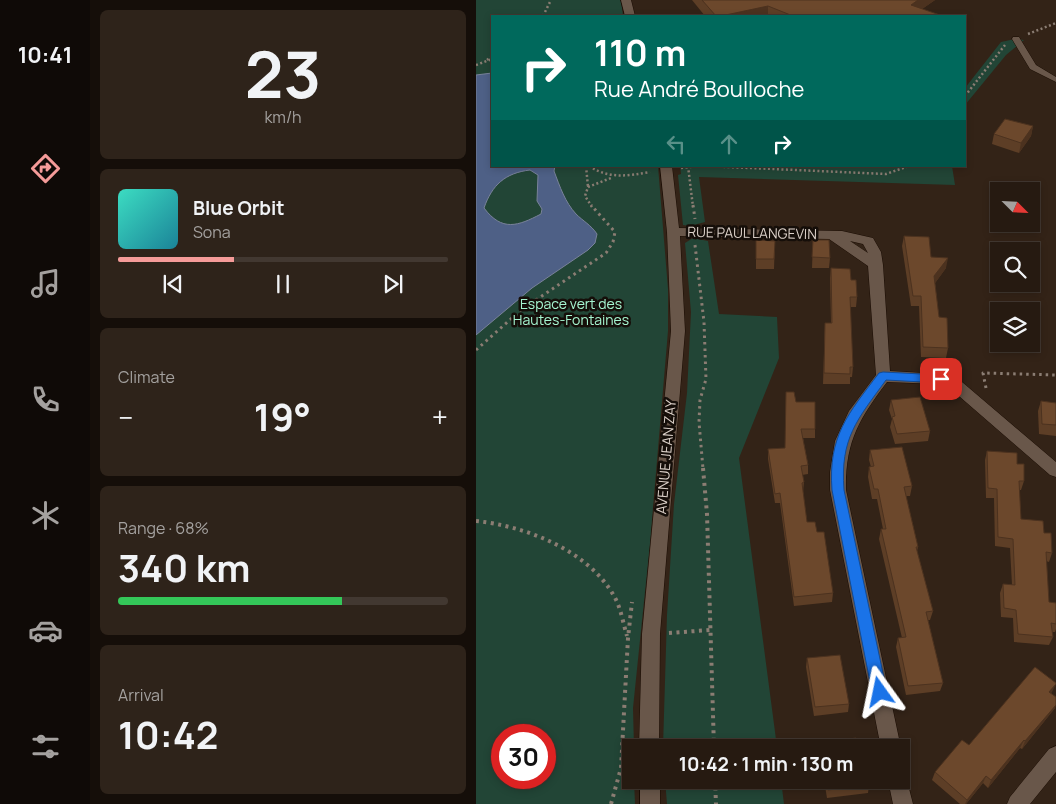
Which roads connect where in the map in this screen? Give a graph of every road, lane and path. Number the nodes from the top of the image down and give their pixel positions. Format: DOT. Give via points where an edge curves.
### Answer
graph roads {
  1 [pos="551,0"];
  2 [pos="626,0"];
  3 [pos="543,15"];
  4 [pos="630,15"];
  5 [pos="1016,39"];
  6 [pos="491,58"];
  7 [pos="476,65"];
  8 [pos="1056,80"];
  9 [pos="587,167"];
  10 [pos="589,167"];
  11 [pos="688,167"];
  12 [pos="728,167"];
  13 [pos="906,167"];
  14 [pos="667,168"];
  15 [pos="612,178"];
  16 [pos="588,187"];
  17 [pos="673,232"];
  18 [pos="700,232"];
  19 [pos="476,350"];
  20 [pos="1056,375"];
  21 [pos="883,376"];
  22 [pos="990,414"];
  23 [pos="1056,471"];
  24 [pos="476,521"];
  25 [pos="710,630"];
  26 [pos="651,634"];
  27 [pos="649,739"];
  28 [pos="714,739"];
  29 [pos="889,739"];
  30 [pos="1056,756"];
  31 [pos="650,789"];
  32 [pos="715,789"];
  33 [pos="900,789"];
  34 [pos="650,804"];
  35 [pos="716,804"];
  36 [pos="903,804"];
  37 [pos="1017,804"];
  1 -- 3 [label="path"];
  2 -- 4 [label="street"];
  5 -- 8 [label="lane" via="1033,67"];
  6 -- 7 [label="path"];
  9 -- 16 [label="path"];
  10 -- 15 [label="path"];
  11 -- 14 [label="path"];
  11 -- 18 [label="path" via="695,220"];
  12 -- 13 [label="path" via="886,174"];
  14 -- 15 [label="path"];
  14 -- 17 [label="street, AVENUE JEAN ZAY"];
  15 -- 16 [label="path"];
  16 -- 19 [label="path" via="585,196 616,232 606,254 532,303 493,332"];
  17 -- 18 [label="street, RUE PAUL LANGEVIN"];
  17 -- 26 [label="street, AVENUE JEAN ZAY" via="678,331"];
  18 -- 21 [label="street, RUE PAUL LANGEVIN" via="830,234 876,265"];
  18 -- 25 [label="path" via="695,244 704,322 706,379 700,400 699,422 707,514"];
  20 -- 22 [label="path" via="983,373"];
  21 -- 22 [label="street" via="941,379 957,386"];
  21 -- 29 [label="street" via="852,418 836,467"];
  22 -- 23 [label="street"];
  24 -- 26 [label="path" via="541,537 586,564 613,595 628,638"];
  25 -- 26 [label="path"];
  25 -- 28 [label="path"];
  26 -- 27 [label="street, AVENUE JEAN ZAY"];
  30 -- 37 [label="street"];
  31 -- 34 [label="street"];
  32 -- 35 [label="path"];
  33 -- 36 [label="street"];
}
